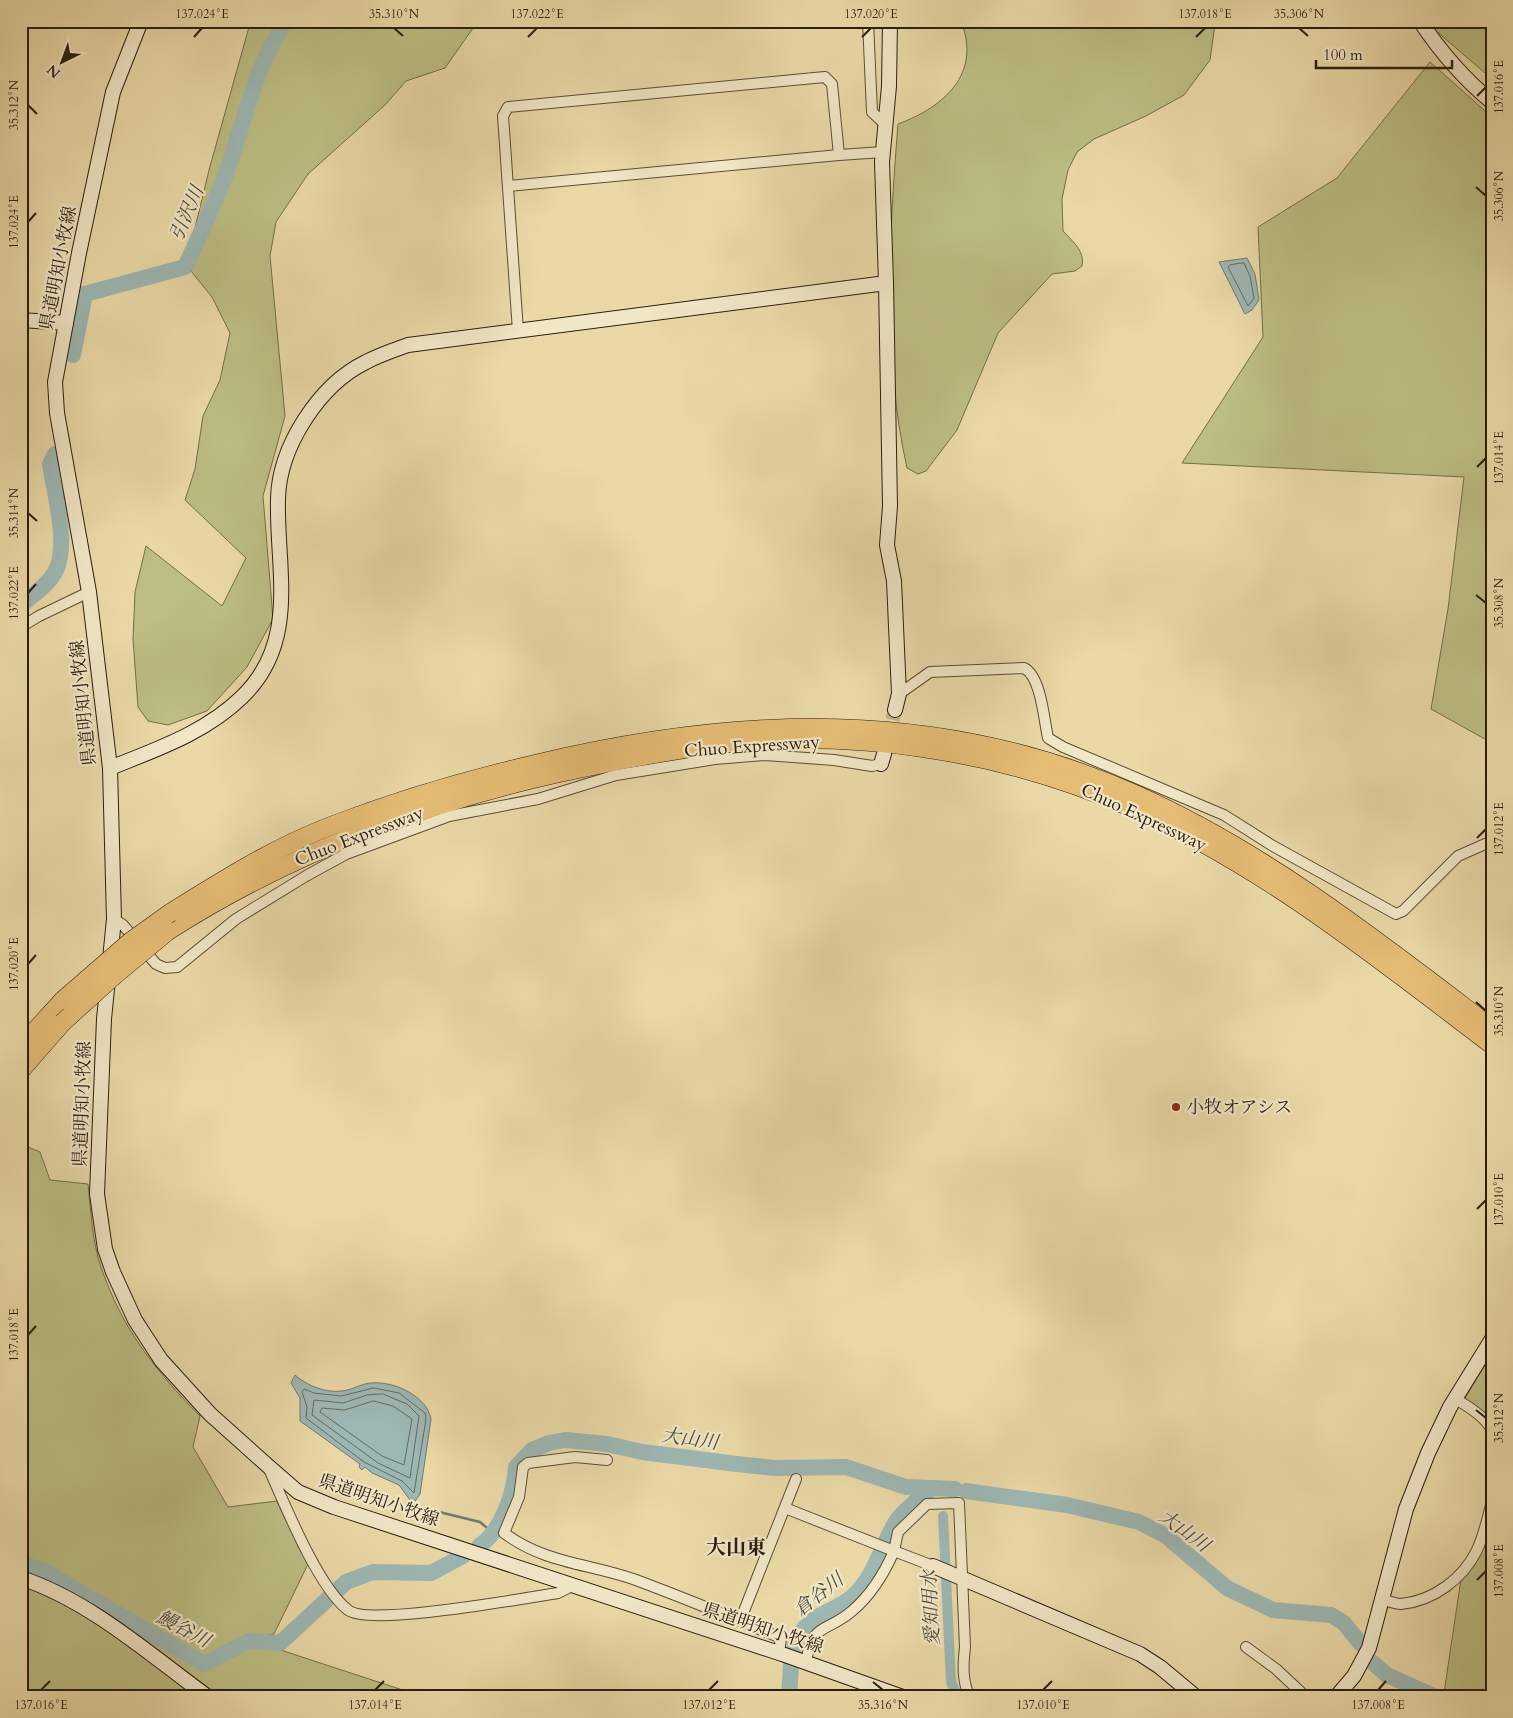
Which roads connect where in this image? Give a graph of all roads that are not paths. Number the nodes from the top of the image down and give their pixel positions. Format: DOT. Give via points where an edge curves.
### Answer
graph roads {
  1 [pos="141,21"];
  2 [pos="868,21"];
  3 [pos="890,21"];
  4 [pos="1420,21"];
  5 [pos="1492,102"];
  6 [pos="885,124"];
  7 [pos="883,152"];
  8 [pos="839,155"];
  9 [pos="508,186"];
  10 [pos="886,283"];
  11 [pos="21,320"];
  12 [pos="66,323"];
  13 [pos="518,331"];
  14 [pos="89,592"];
  15 [pos="21,628"];
  16 [pos="899,694"];
  17 [pos="895,710"];
  18 [pos="882,759"];
  19 [pos="110,768"];
  20 [pos="1492,841"];
  21 [pos="114,919"];
  22 [pos="1492,1028"];
  23 [pos="1492,1045"];
  24 [pos="21,1046"];
  25 [pos="21,1070"];
  26 [pos="1492,1339"];
  27 [pos="1455,1399"];
  28 [pos="1492,1430"];
  29 [pos="606,1460"];
  30 [pos="268,1466"];
  31 [pos="796,1479"];
  32 [pos="1492,1501"];
  33 [pos="785,1508"];
  34 [pos="892,1550"];
  35 [pos="932,1566"];
  36 [pos="21,1578"];
  37 [pos="962,1578"];
  38 [pos="574,1585"];
  39 [pos="1382,1599"];
  40 [pos="740,1621"];
  41 [pos="1246,1647"];
  42 [pos="781,1654"];
  43 [pos="802,1661"];
  44 [pos="208,1697"];
  45 [pos="490,1697"];
  46 [pos="536,1697"];
  47 [pos="903,1697"];
  48 [pos="970,1697"];
  49 [pos="1196,1697"];
  50 [pos="1306,1697"];
  51 [pos="1336,1697"];
  1 -- 12 [label="street, 県道明知小牧線" via="113,92"];
  2 -- 6 [label="street" via="872,112"];
  3 -- 6 [label="street"];
  4 -- 5 [label="street" via="1474,87"];
  6 -- 7 [label="street"];
  7 -- 8 [label="street"];
  7 -- 10 [label="street"];
  8 -- 9 [label="street"];
  8 -- 9 [label="street" via="832,84 825,77 508,107 503,116"];
  9 -- 13 [label="street"];
  10 -- 13 [label="street"];
  10 -- 16 [label="street" via="890,506 887,545 894,581"];
  11 -- 12 [label="street"];
  12 -- 14 [label="street, 県道明知小牧線" via="55,382 57,413"];
  13 -- 19 [label="street" via="408,345 365,362 333,384 304,420 286,455 278,498 282,606 275,642 262,670 243,696 188,737"];
  14 -- 15 [label="street"];
  14 -- 19 [label="street, 県道明知小牧線"];
  16 -- 17 [label="street"];
  16 -- 20 [label="street" via="930,672 1029,670 1037,684 1048,738 1224,815 1396,914 1403,911 1458,856"];
  18 -- 21 [label="street" via="872,766 765,755 715,759 616,775 538,799 449,816 346,854 306,876 236,920 177,967 165,968 156,964"];
  19 -- 21 [label="street, 県道明知小牧線"];
  21 -- 30 [label="street, 県道明知小牧線" via="104,1019 97,1194 105,1249 135,1320 161,1360 210,1414"];
  22 -- 24 [label="highway, Chuo Expressway, bridge" via="1330,906 1249,853 1134,793 1034,758 980,744 862,728 776,727 712,732 588,751 455,785 326,828 259,860 170,913 131,941 63,1000"];
  23 -- 25 [label="highway, Chuo Expressway, bridge" via="1322,917 1181,831 1128,806 1030,771 978,758 918,747 862,742 776,740 712,745 517,783 381,824 331,844 216,900 168,931 62,1023"];
  26 -- 27 [label="street"];
  27 -- 28 [label="street" via="1467,1405"];
  27 -- 39 [label="street" via="1428,1453 1406,1509"];
  29 -- 40 [label="street" via="576,1457 528,1463 523,1467 519,1497 504,1533 524,1548 635,1580"];
  30 -- 38 [label="street, 県道明知小牧線" via="298,1492 334,1507"];
  30 -- 38 [label="street" via="301,1539 338,1601 350,1612 380,1616 513,1600 558,1593"];
  31 -- 33 [label="street"];
  32 -- 39 [label="street" via="1477,1549 1467,1566 1446,1588 1425,1598 1399,1604"];
  33 -- 34 [label="street"];
  33 -- 40 [label="street"];
  34 -- 35 [label="street"];
  34 -- 37 [label="street" via="898,1532 927,1504 959,1503"];
  34 -- 43 [label="street" via="882,1577 853,1610 815,1633"];
  35 -- 37 [label="street"];
  36 -- 44 [label="street" via="40,1584 102,1620"];
  37 -- 48 [label="street" via="963,1665"];
  37 -- 49 [label="street" via="1140,1654"];
  38 -- 42 [label="street, 県道明知小牧線"];
  39 -- 51 [label="street" via="1369,1648"];
  40 -- 42 [label="street" via="781,1638"];
  41 -- 50 [label="street"];
  42 -- 43 [label="street, 県道明知小牧線"];
  43 -- 47 [label="street, 県道明知小牧線"];
  45 -- 46 [label="street"];
}
